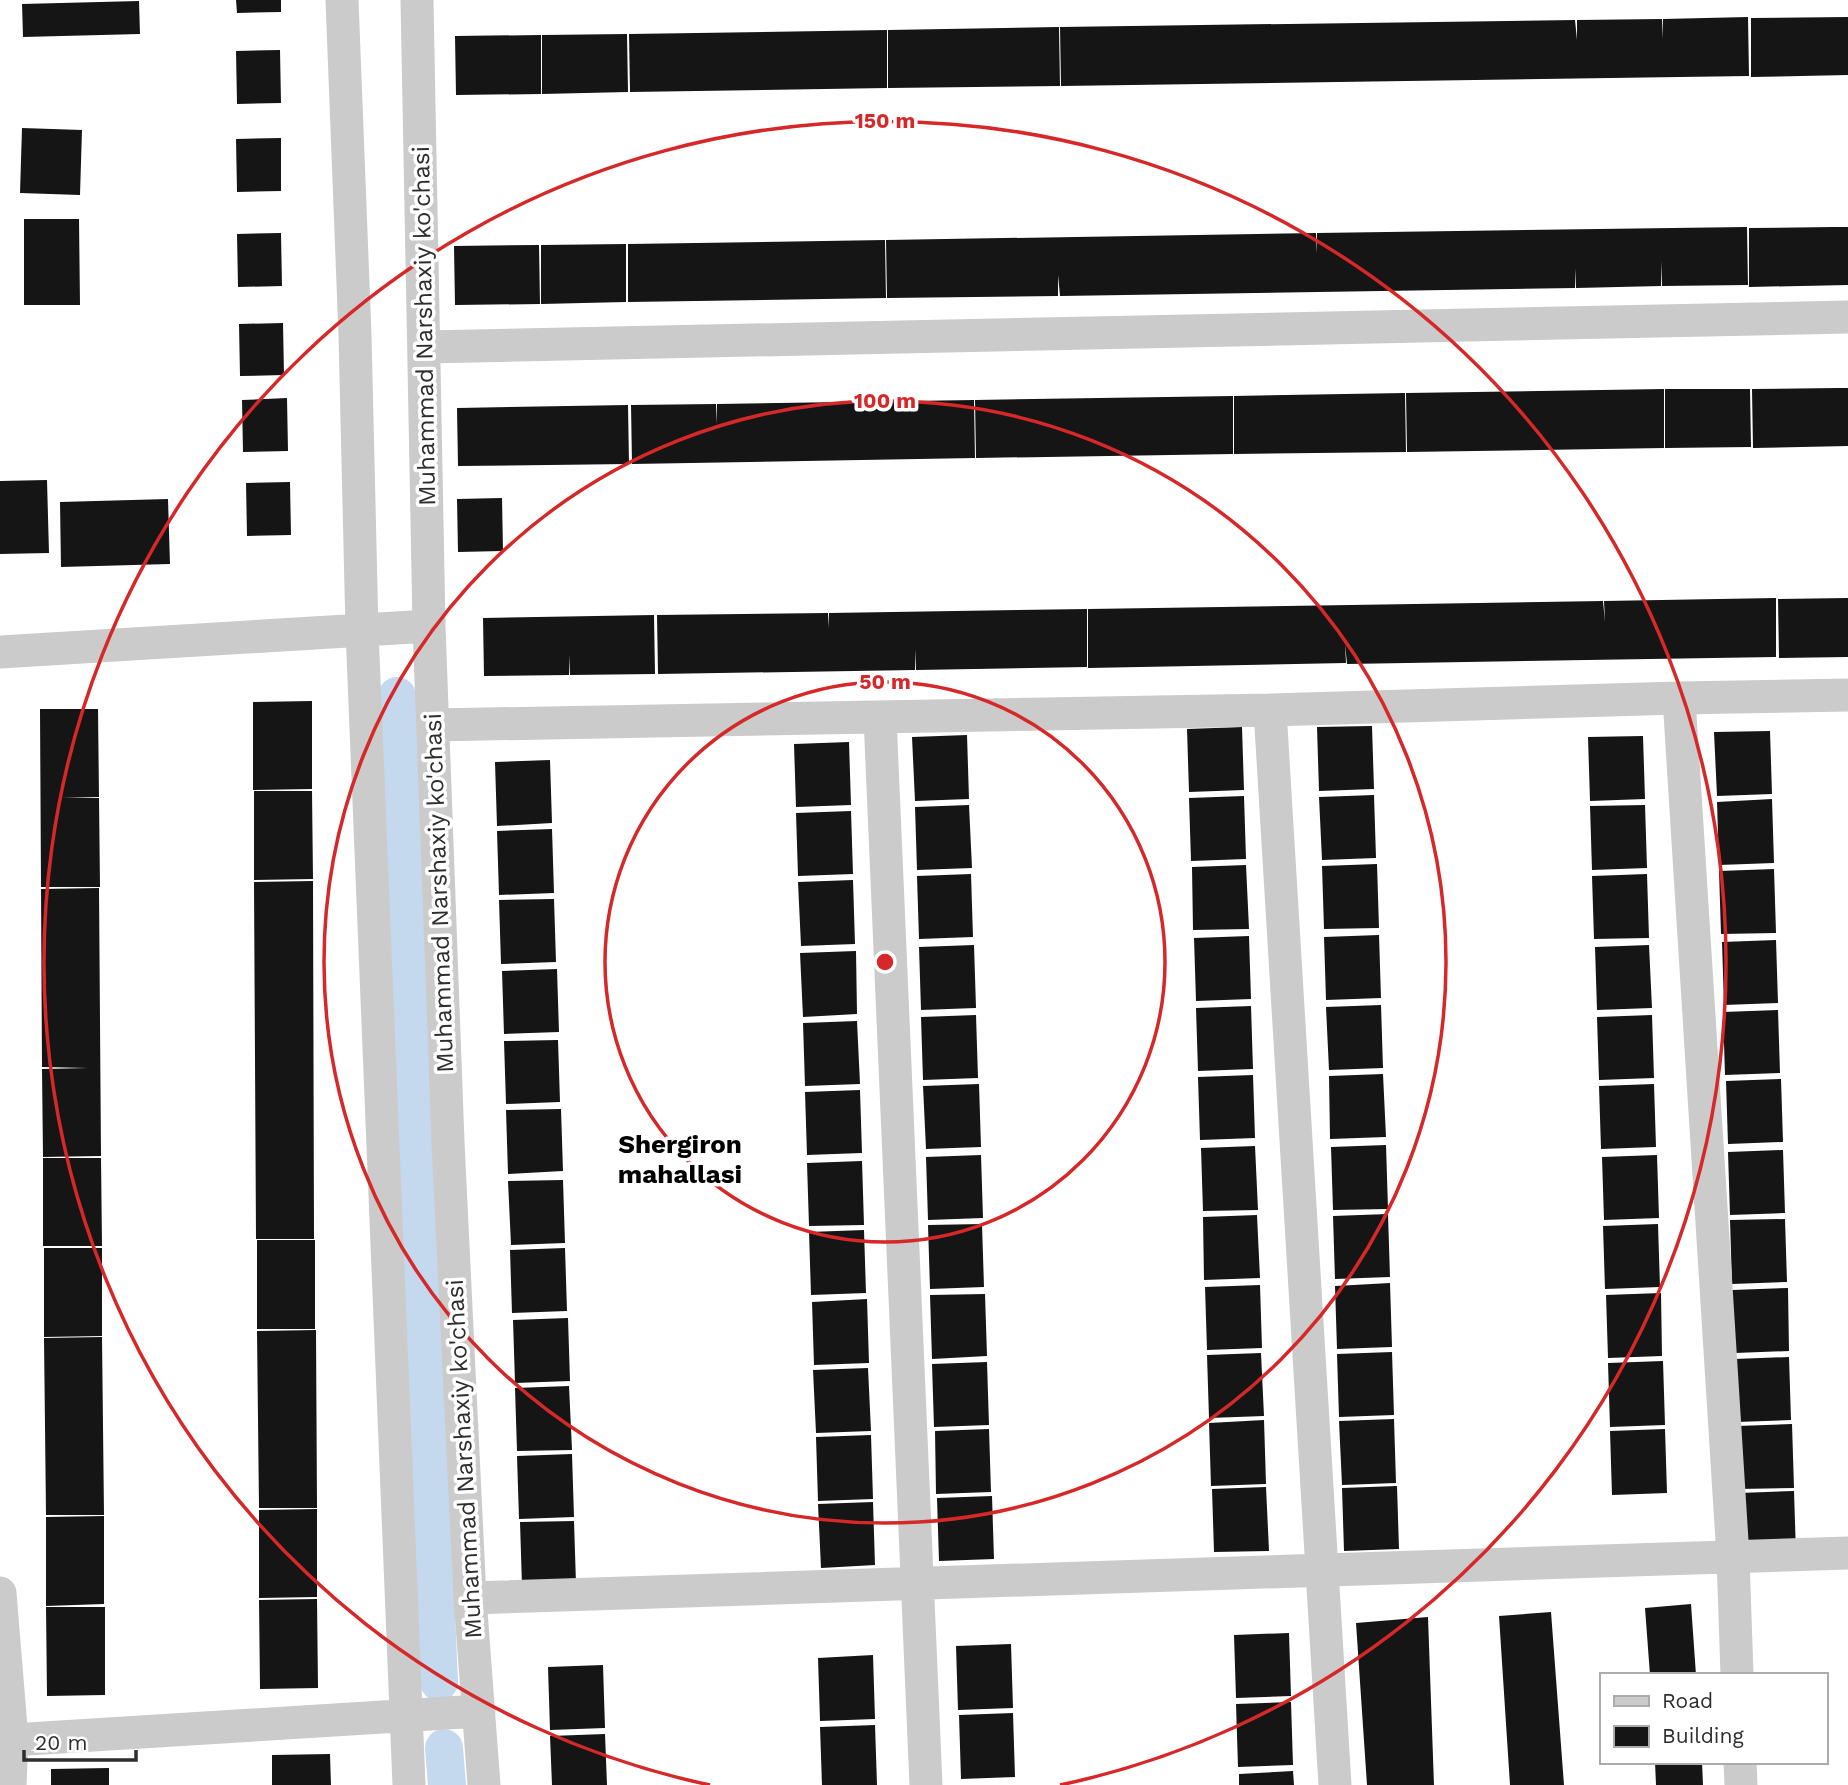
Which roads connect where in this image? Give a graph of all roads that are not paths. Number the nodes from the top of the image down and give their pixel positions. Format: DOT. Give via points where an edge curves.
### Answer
graph roads {
  1 [pos="342,0"];
  2 [pos="417,0"];
  3 [pos="1848,317"];
  4 [pos="425,347"];
  5 [pos="429,626"];
  6 [pos="362,631"];
  7 [pos="0,652"];
  8 [pos="1848,695"];
  9 [pos="1679,698"];
  10 [pos="1270,710"];
  11 [pos="880,717"];
  12 [pos="433,725"];
  13 [pos="1848,1553"];
  14 [pos="1733,1557"];
  15 [pos="1322,1570"];
  16 [pos="916,1583"];
  17 [pos="0,1593"];
  18 [pos="470,1598"];
  19 [pos="1737,1673"];
  20 [pos="479,1711"];
  21 [pos="405,1716"];
  22 [pos="12,1740"];
  23 [pos="1740,1764"];
  24 [pos="10,1785"];
  25 [pos="409,1785"];
  26 [pos="484,1785"];
  27 [pos="926,1785"];
  28 [pos="1335,1785"];
  29 [pos="1741,1785"];
  1 -- 6 [label="street"];
  2 -- 4 [label="street, Muhammad Narshaxiy ko'chasi"];
  3 -- 4 [label="street"];
  4 -- 5 [label="street, Muhammad Narshaxiy ko'chasi"];
  5 -- 6 [label="street"];
  5 -- 12 [label="street, Muhammad Narshaxiy ko'chasi"];
  6 -- 7 [label="street"];
  6 -- 21 [label="street"];
  8 -- 9 [label="street"];
  9 -- 10 [label="street"];
  9 -- 14 [label="street"];
  10 -- 11 [label="street"];
  10 -- 15 [label="street"];
  11 -- 12 [label="street"];
  11 -- 16 [label="street"];
  12 -- 18 [label="street, Muhammad Narshaxiy ko'chasi" via="447,1142"];
  13 -- 14 [label="street"];
  14 -- 15 [label="street"];
  14 -- 19 [label="street"];
  15 -- 16 [label="street"];
  15 -- 28 [label="street"];
  16 -- 18 [label="street"];
  16 -- 27 [label="street"];
  17 -- 22 [label="street"];
  18 -- 20 [label="street, Muhammad Narshaxiy ko'chasi"];
  20 -- 21 [label="street"];
  20 -- 26 [label="street, Muhammad Narshaxiy ko'chasi"];
  21 -- 22 [label="street"];
  21 -- 25 [label="street"];
  22 -- 24 [label="street"];
  23 -- 29 [label="street"];
}
